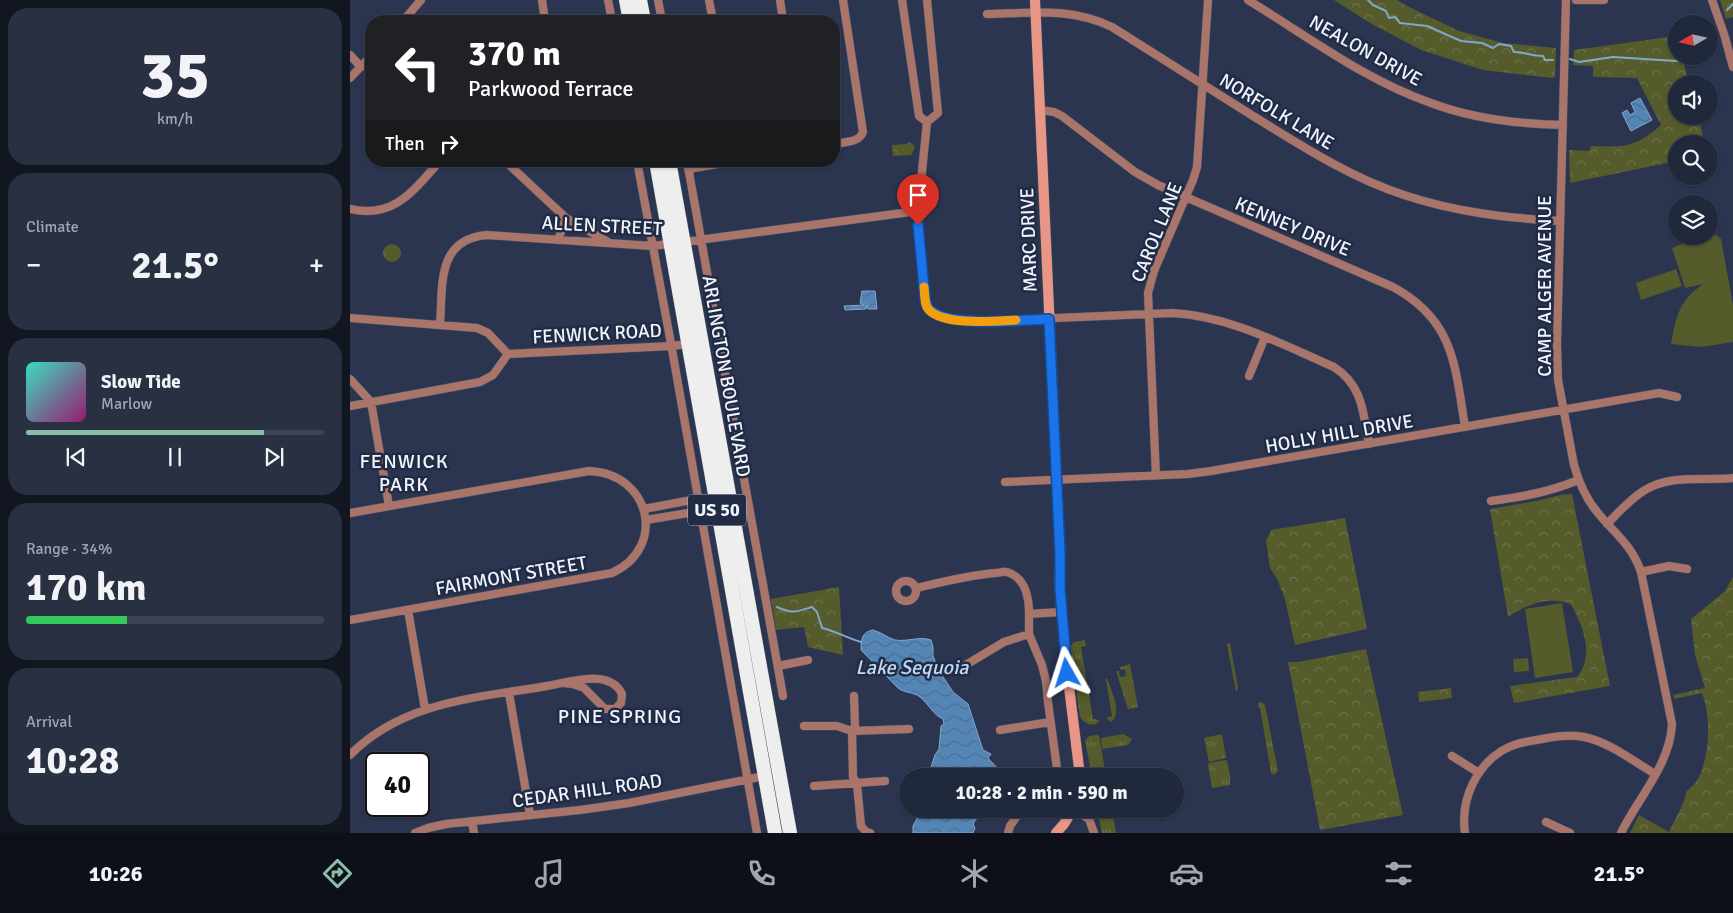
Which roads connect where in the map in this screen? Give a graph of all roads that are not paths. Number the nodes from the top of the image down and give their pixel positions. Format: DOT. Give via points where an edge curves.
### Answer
graph roads {
  1 [pos="421,0"];
  2 [pos="542,0"];
  3 [pos="608,0"];
  4 [pos="626,0"];
  5 [pos="640,0"];
  6 [pos="659,0"];
  7 [pos="709,0"];
  8 [pos="780,0"];
  9 [pos="843,0"];
  10 [pos="902,0"];
  11 [pos="927,0"];
  12 [pos="1035,0"];
  13 [pos="1208,0"];
  14 [pos="1248,0"];
  15 [pos="1566,0"];
  16 [pos="1576,0"];
  17 [pos="1604,0"];
  18 [pos="1712,0"];
  19 [pos="1036,13"];
  20 [pos="987,14"];
  21 [pos="408,15"];
  22 [pos="544,15"];
  23 [pos="611,15"];
  24 [pos="629,15"];
  25 [pos="643,15"];
  26 [pos="661,15"];
  27 [pos="712,15"];
  28 [pos="782,15"];
  29 [pos="350,55"];
  30 [pos="365,63"];
  31 [pos="361,67"];
  32 [pos="1733,67"];
  33 [pos="350,78"];
  34 [pos="1203,85"];
  35 [pos="1040,110"];
  36 [pos="927,122"];
  37 [pos="1563,125"];
  38 [pos="840,143"];
  39 [pos="435,167"];
  40 [pos="511,167"];
  41 [pos="638,167"];
  42 [pos="658,167"];
  43 [pos="670,167"];
  44 [pos="688,167"];
  45 [pos="1186,198"];
  46 [pos="350,209"];
  47 [pos="918,211"];
  48 [pos="566,218"];
  49 [pos="1560,221"];
  50 [pos="558,240"];
  51 [pos="702,240"];
  52 [pos="610,243"];
  53 [pos="677,243"];
  54 [pos="652,246"];
  55 [pos="1149,314"];
  56 [pos="350,318"];
  57 [pos="1049,319"];
  58 [pos="440,324"];
  59 [pos="1265,337"];
  60 [pos="688,344"];
  61 [pos="671,346"];
  62 [pos="508,354"];
  63 [pos="1249,376"];
  64 [pos="350,379"];
  65 [pos="1677,397"];
  66 [pos="371,402"];
  67 [pos="350,406"];
  68 [pos="1563,410"];
  69 [pos="1465,427"];
  70 [pos="736,430"];
  71 [pos="718,433"];
  72 [pos="1369,444"];
  73 [pos="1156,476"];
  74 [pos="1733,478"];
  75 [pos="1056,480"];
  76 [pos="1578,480"];
  77 [pos="1005,482"];
  78 [pos="698,500"];
  79 [pos="1491,501"];
  80 [pos="390,506"];
  81 [pos="644,509"];
  82 [pos="700,511"];
  83 [pos="350,514"];
  84 [pos="646,520"];
  85 [pos="1607,524"];
  86 [pos="759,562"];
  87 [pos="742,566"];
  88 [pos="1687,569"];
  89 [pos="1641,572"];
  90 [pos="916,588"];
  91 [pos="732,594"];
  92 [pos="715,597"];
  93 [pos="408,610"];
  94 [pos="1061,612"];
  95 [pos="1029,614"];
  96 [pos="350,620"];
  97 [pos="1028,634"];
  98 [pos="808,660"];
  99 [pos="778,666"];
  100 [pos="964,666"];
  101 [pos="563,683"];
  102 [pos="510,692"];
  103 [pos="783,696"];
  104 [pos="854,696"];
  105 [pos="425,709"];
  106 [pos="1050,722"];
  107 [pos="804,726"];
  108 [pos="909,729"];
  109 [pos="1000,730"];
  110 [pos="852,731"];
  111 [pos="350,755"];
  112 [pos="1452,756"];
  113 [pos="1057,768"];
  114 [pos="1079,768"];
  115 [pos="1478,773"];
  116 [pos="1655,774"];
  117 [pos="765,776"];
  118 [pos="747,779"];
  119 [pos="885,781"];
  120 [pos="857,784"];
  121 [pos="814,786"];
  122 [pos="530,815"];
  123 [pos="1016,818"];
  124 [pos="1068,818"];
  125 [pos="1087,818"];
  126 [pos="472,821"];
  127 [pos="1546,822"];
  128 [pos="415,833"];
  129 [pos="474,833"];
  130 [pos="757,833"];
  131 [pos="775,833"];
  132 [pos="790,833"];
  133 [pos="870,833"];
  134 [pos="1008,833"];
  135 [pos="1056,833"];
  136 [pos="1094,833"];
  137 [pos="1464,833"];
  138 [pos="1570,833"];
  139 [pos="1620,833"];
  1 -- 21 [label="street"];
  2 -- 22 [label="street"];
  3 -- 23 [label="street"];
  4 -- 24 [label="highway"];
  5 -- 25 [label="highway"];
  6 -- 26 [label="street"];
  7 -- 27 [label="street"];
  8 -- 28 [label="street"];
  9 -- 38 [label="street" via="863,132 857,140"];
  10 -- 36 [label="street" via="919,116"];
  11 -- 36 [label="street" via="938,113"];
  12 -- 19 [label="street, MARC DRIVE"];
  13 -- 34 [label="street, CAROL LANE"];
  14 -- 37 [label="street, NEALON DRIVE" via="1367,74 1404,93 1490,119"];
  15 -- 37 [label="street, CAMP ALGER AVENUE"];
  16 -- 17 [label="street"];
  18 -- 32 [label="street"];
  19 -- 20 [label="street, NORFOLK LANE"];
  19 -- 34 [label="street, NORFOLK LANE" via="1070,13 1097,20"];
  19 -- 35 [label="street, MARC DRIVE"];
  29 -- 31 [label="street"];
  30 -- 31 [label="street"];
  31 -- 33 [label="street"];
  34 -- 45 [label="street, CAROL LANE" via="1198,160"];
  34 -- 49 [label="street, NORFOLK LANE" via="1319,156 1395,192 1462,210 1517,219"];
  35 -- 45 [label="street, KENNEY DRIVE" via="1062,116 1135,172"];
  35 -- 57 [label="street, MARC DRIVE"];
  36 -- 47 [label="street"];
  37 -- 49 [label="street, CAMP ALGER AVENUE"];
  39 -- 46 [label="street" via="397,204 378,211"];
  40 -- 48 [label="street"];
  41 -- 54 [label="street"];
  42 -- 53 [label="highway, ARLINGTON BOULEVARD / US 50"];
  43 -- 53 [label="highway, ARLINGTON BOULEVARD / US 50"];
  44 -- 51 [label="street"];
  45 -- 55 [label="street, CAROL LANE" via="1150,285"];
  45 -- 69 [label="street, KENNEY DRIVE" via="1393,287 1418,302 1436,322 1448,345 1456,370"];
  47 -- 51 [label="street, ALLEN STREET"];
  47 -- 57 [label="street" via="925,298 930,311 944,318 985,322"];
  48 -- 50 [label="street"];
  48 -- 52 [label="street"];
  49 -- 68 [label="street, CAMP ALGER AVENUE" via="1557,361"];
  50 -- 52 [label="street, ALLEN STREET"];
  50 -- 58 [label="street, ALLEN STREET" via="486,234 464,240 452,252 445,266"];
  51 -- 53 [label="street, ALLEN STREET"];
  51 -- 70 [label="street"];
  52 -- 54 [label="street, ALLEN STREET"];
  53 -- 54 [label="street, ALLEN STREET"];
  53 -- 60 [label="highway, ARLINGTON BOULEVARD / US 50"];
  53 -- 71 [label="highway, ARLINGTON BOULEVARD / US 50"];
  54 -- 61 [label="street"];
  55 -- 57 [label="street"];
  55 -- 59 [label="street" via="1208,317"];
  55 -- 73 [label="street, CAROL LANE"];
  56 -- 58 [label="street"];
  57 -- 75 [label="street, MARC DRIVE"];
  58 -- 62 [label="street" via="482,330"];
  59 -- 63 [label="street"];
  59 -- 72 [label="street" via="1334,367 1348,378 1361,402"];
  60 -- 61 [label="street, FENWICK ROAD"];
  60 -- 91 [label="highway, ARLINGTON BOULEVARD / US 50"];
  61 -- 62 [label="street, FENWICK ROAD"];
  61 -- 78 [label="street"];
  62 -- 66 [label="street" via="493,375 484,381"];
  64 -- 66 [label="street"];
  65 -- 68 [label="street, HOLLY HILL DRIVE" via="1659,393"];
  66 -- 67 [label="street"];
  66 -- 80 [label="street"];
  68 -- 69 [label="street, HOLLY HILL DRIVE"];
  68 -- 76 [label="street, CAMP ALGER AVENUE"];
  69 -- 72 [label="street, HOLLY HILL DRIVE"];
  70 -- 71 [label="street"];
  70 -- 86 [label="street"];
  71 -- 87 [label="highway, ARLINGTON BOULEVARD / US 50"];
  72 -- 73 [label="street, HOLLY HILL DRIVE" via="1211,471"];
  73 -- 75 [label="street, HOLLY HILL DRIVE"];
  74 -- 85 [label="street" via="1655,484 1636,496"];
  75 -- 77 [label="street, HOLLY HILL DRIVE"];
  75 -- 94 [label="street, MARC DRIVE"];
  76 -- 79 [label="street" via="1533,495"];
  76 -- 85 [label="street, CAMP ALGER AVENUE" via="1590,503"];
  78 -- 81 [label="street"];
  78 -- 82 [label="street"];
  80 -- 81 [label="street" via="590,471 608,473 625,482 638,496"];
  80 -- 83 [label="street"];
  81 -- 84 [label="street, FAIRMONT STREET"];
  82 -- 84 [label="street"];
  82 -- 92 [label="street"];
  84 -- 93 [label="street, FAIRMONT STREET" via="644,538 635,556 612,573"];
  85 -- 89 [label="street, CAMP ALGER AVENUE" via="1632,551"];
  86 -- 87 [label="street"];
  86 -- 99 [label="street"];
  87 -- 132 [label="highway, ARLINGTON BOULEVARD / US 50"];
  88 -- 89 [label="street" via="1669,566"];
  89 -- 116 [label="street, CAMP ALGER AVENUE" via="1672,724 1668,748"];
  90 -- 95 [label="street" via="978,574 1007,572 1020,580 1027,590"];
  91 -- 92 [label="street"];
  91 -- 117 [label="highway, ARLINGTON BOULEVARD / US 50"];
  92 -- 118 [label="street"];
  93 -- 96 [label="street, FAIRMONT STREET"];
  93 -- 105 [label="street"];
  94 -- 95 [label="street"];
  94 -- 114 [label="street, MARC DRIVE"];
  95 -- 97 [label="street"];
  97 -- 100 [label="street" via="1004,642"];
  97 -- 106 [label="street" via="1046,681"];
  98 -- 99 [label="street"];
  99 -- 103 [label="street"];
  101 -- 101 [label="street" via="595,679 610,681 621,692 621,703 614,709 605,709 584,688"];
  101 -- 102 [label="street"];
  102 -- 105 [label="street"];
  102 -- 122 [label="street"];
  104 -- 110 [label="street" via="855,726"];
  105 -- 111 [label="street" via="386,726"];
  106 -- 109 [label="street"];
  106 -- 113 [label="street"];
  107 -- 110 [label="street" via="837,726"];
  108 -- 110 [label="street"];
  110 -- 120 [label="street" via="852,777"];
  112 -- 115 [label="street"];
  115 -- 116 [label="street" via="1492,758 1511,746 1569,735 1596,740"];
  115 -- 137 [label="street" via="1466,801"];
  116 -- 139 [label="street, CAMP ALGER AVENUE"];
  117 -- 118 [label="street, CEDAR HILL ROAD"];
  117 -- 131 [label="highway, ARLINGTON BOULEVARD / US 50"];
  118 -- 122 [label="street, CEDAR HILL ROAD" via="628,803"];
  118 -- 130 [label="street"];
  119 -- 120 [label="street"];
  120 -- 121 [label="street"];
  120 -- 133 [label="street" via="861,826"];
  122 -- 126 [label="street, CEDAR HILL ROAD"];
  123 -- 134 [label="street"];
  124 -- 135 [label="street"];
  125 -- 136 [label="street"];
  126 -- 128 [label="street, CEDAR HILL ROAD"];
  126 -- 129 [label="street"];
  127 -- 138 [label="street"];
}
